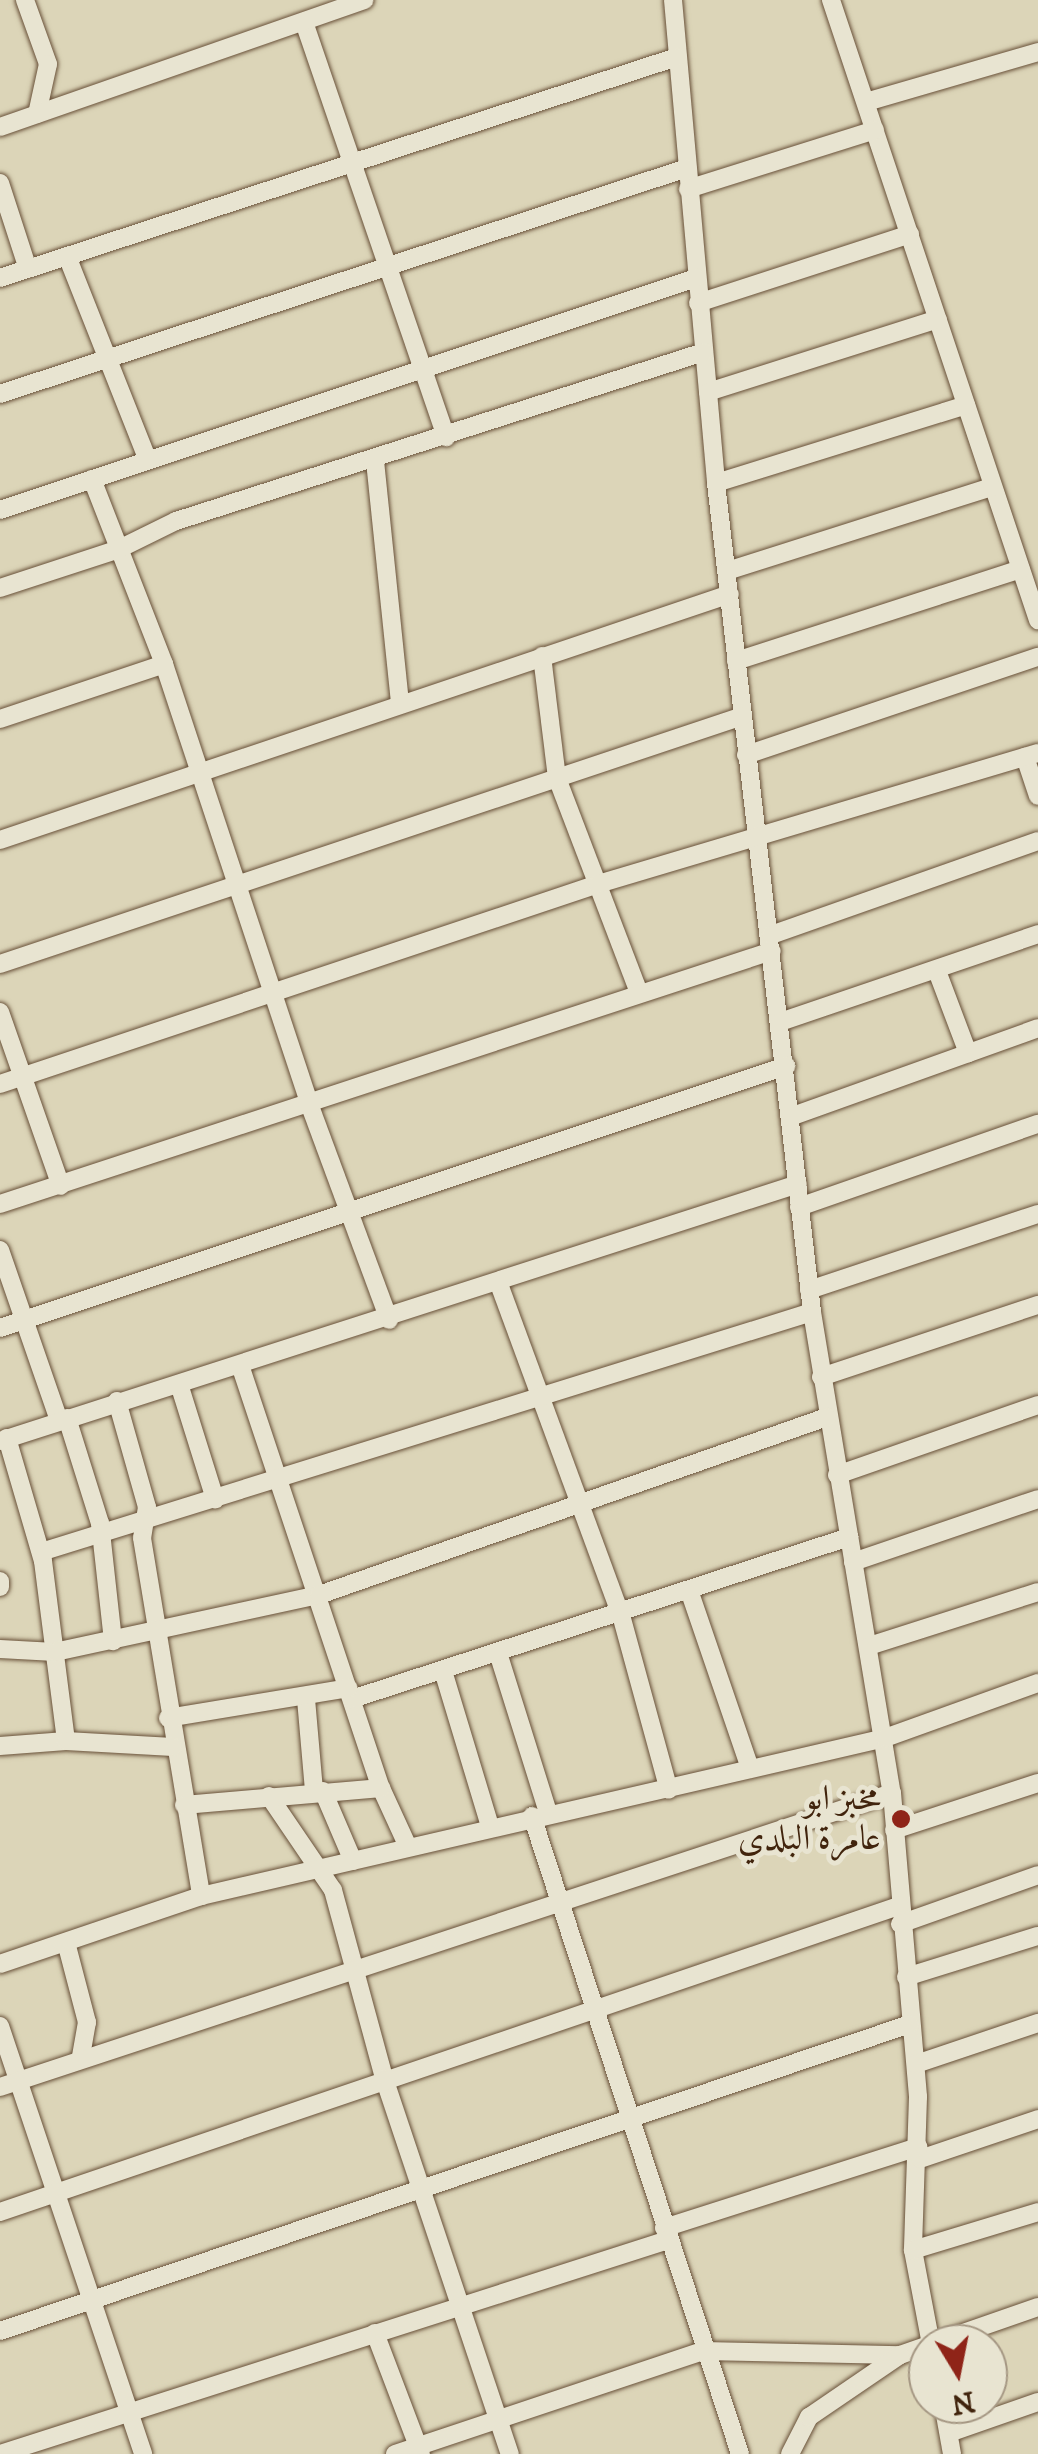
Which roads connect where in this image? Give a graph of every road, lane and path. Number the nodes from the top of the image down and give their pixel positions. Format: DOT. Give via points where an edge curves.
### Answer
graph roads {
  1 [pos="365,0"];
  2 [pos="673,0"];
  3 [pos="831,0"];
  4 [pos="27,4"];
  5 [pos="304,22"];
  6 [pos="1038,52"];
  7 [pos="677,57"];
  8 [pos="866,102"];
  9 [pos="36,114"];
  10 [pos="0,127"];
  11 [pos="875,130"];
  12 [pos="353,159"];
  13 [pos="687,168"];
  14 [pos="0,183"];
  15 [pos="688,189"];
  16 [pos="910,234"];
  17 [pos="68,256"];
  18 [pos="390,266"];
  19 [pos="28,269"];
  20 [pos="0,278"];
  21 [pos="696,278"];
  22 [pos="698,303"];
  23 [pos="938,319"];
  24 [pos="704,352"];
  25 [pos="105,358"];
  26 [pos="426,369"];
  27 [pos="708,392"];
  28 [pos="0,394"];
  29 [pos="966,405"];
  30 [pos="446,437"];
  31 [pos="147,458"];
  32 [pos="374,462"];
  33 [pos="92,479"];
  34 [pos="716,483"];
  35 [pos="992,487"];
  36 [pos="0,510"];
  37 [pos="119,549"];
  38 [pos="1021,569"];
  39 [pos="727,571"];
  40 [pos="0,588"];
  41 [pos="730,594"];
  42 [pos="1038,620"];
  43 [pos="542,656"];
  44 [pos="1038,658"];
  45 [pos="736,662"];
  46 [pos="164,664"];
  47 [pos="400,704"];
  48 [pos="742,716"];
  49 [pos="0,719"];
  50 [pos="746,755"];
  51 [pos="1032,755"];
  52 [pos="197,772"];
  53 [pos="557,778"];
  54 [pos="1038,796"];
  55 [pos="0,840"];
  56 [pos="756,840"];
  57 [pos="1038,841"];
  58 [pos="236,884"];
  59 [pos="598,884"];
  60 [pos="1038,934"];
  61 [pos="772,943"];
  62 [pos="0,964"];
  63 [pos="937,971"];
  64 [pos="639,993"];
  65 [pos="273,995"];
  66 [pos="0,1012"];
  67 [pos="780,1022"];
  68 [pos="1038,1028"];
  69 [pos="968,1053"];
  70 [pos="786,1066"];
  71 [pos="25,1077"];
  72 [pos="0,1084"];
  73 [pos="310,1106"];
  74 [pos="790,1117"];
  75 [pos="1038,1124"];
  76 [pos="798,1184"];
  77 [pos="61,1186"];
  78 [pos="0,1204"];
  79 [pos="799,1207"];
  80 [pos="350,1212"];
  81 [pos="1038,1214"];
  82 [pos="0,1250"];
  83 [pos="500,1284"];
  84 [pos="809,1290"];
  85 [pos="1038,1304"];
  86 [pos="812,1312"];
  87 [pos="389,1320"];
  88 [pos="24,1321"];
  89 [pos="0,1328"];
  90 [pos="240,1364"];
  91 [pos="820,1377"];
  92 [pos="179,1384"];
  93 [pos="540,1396"];
  94 [pos="117,1401"];
  95 [pos="1038,1405"];
  96 [pos="827,1417"];
  97 [pos="63,1419"];
  98 [pos="4,1440"];
  99 [pos="837,1475"];
  100 [pos="277,1480"];
  101 [pos="215,1499"];
  102 [pos="579,1499"];
  103 [pos="1038,1500"];
  104 [pos="149,1519"];
  105 [pos="101,1533"];
  106 [pos="849,1537"];
  107 [pos="40,1552"];
  108 [pos="854,1562"];
  109 [pos="1038,1592"];
  110 [pos="690,1594"];
  111 [pos="319,1596"];
  112 [pos="621,1615"];
  113 [pos="156,1635"];
  114 [pos="113,1641"];
  115 [pos="869,1646"];
  116 [pos="0,1649"];
  117 [pos="55,1652"];
  118 [pos="499,1656"];
  119 [pos="444,1674"];
  120 [pos="1038,1682"];
  121 [pos="351,1694"];
  122 [pos="306,1699"];
  123 [pos="168,1718"];
  124 [pos="885,1738"];
  125 [pos="66,1741"];
  126 [pos="0,1746"];
  127 [pos="174,1748"];
  128 [pos="750,1768"];
  129 [pos="1038,1783"];
  130 [pos="381,1788"];
  131 [pos="669,1790"];
  132 [pos="318,1791"];
  133 [pos="892,1793"];
  134 [pos="270,1796"];
  135 [pos="184,1805"];
  136 [pos="540,1814"];
  137 [pos="490,1826"];
  138 [pos="894,1830"];
  139 [pos="408,1846"];
  140 [pos="353,1861"];
  141 [pos="318,1870"];
  142 [pos="1038,1876"];
  143 [pos="200,1896"];
  144 [pos="557,1905"];
  145 [pos="900,1916"];
  146 [pos="1038,1936"];
  147 [pos="67,1946"];
  148 [pos="0,1964"];
  149 [pos="351,1968"];
  150 [pos="906,1977"];
  151 [pos="591,2006"];
  152 [pos="910,2024"];
  153 [pos="1038,2024"];
  154 [pos="0,2026"];
  155 [pos="81,2056"];
  156 [pos="916,2064"];
  157 [pos="384,2078"];
  158 [pos="8,2084"];
  159 [pos="1038,2119"];
  160 [pos="630,2120"];
  161 [pos="919,2153"];
  162 [pos="421,2189"];
  163 [pos="54,2195"];
  164 [pos="0,2212"];
  165 [pos="1038,2212"];
  166 [pos="666,2234"];
  167 [pos="913,2250"];
  168 [pos="90,2303"];
  169 [pos="458,2307"];
  170 [pos="1038,2307"];
  171 [pos="927,2324"];
  172 [pos="987,2324"];
  173 [pos="0,2331"];
  174 [pos="375,2333"];
  175 [pos="703,2351"];
  176 [pos="908,2352"];
  177 [pos="900,2355"];
  178 [pos="1038,2402"];
  179 [pos="128,2412"];
  180 [pos="498,2423"];
  181 [pos="948,2424"];
  182 [pos="950,2433"];
  183 [pos="420,2450"];
  184 [pos="0,2454"];
  185 [pos="143,2454"];
  186 [pos="395,2454"];
  187 [pos="510,2454"];
  188 [pos="740,2454"];
  189 [pos="790,2454"];
  190 [pos="952,2454"];
  1 -- 5 [label="street"];
  2 -- 7 [label="street"];
  3 -- 8 [label="street"];
  4 -- 9 [label="street" via="48,64"];
  5 -- 9 [label="street"];
  5 -- 12 [label="street"];
  6 -- 8 [label="street"];
  7 -- 12 [label="street"];
  7 -- 13 [label="street"];
  8 -- 11 [label="street"];
  9 -- 10 [label="street"];
  11 -- 15 [label="street"];
  11 -- 16 [label="street"];
  12 -- 17 [label="street"];
  12 -- 18 [label="street"];
  13 -- 15 [label="street"];
  13 -- 18 [label="street"];
  14 -- 19 [label="street"];
  15 -- 21 [label="street"];
  16 -- 22 [label="street"];
  16 -- 23 [label="street"];
  17 -- 19 [label="street"];
  17 -- 25 [label="street"];
  18 -- 25 [label="street"];
  18 -- 26 [label="street"];
  19 -- 20 [label="street"];
  21 -- 22 [label="street"];
  21 -- 26 [label="street"];
  22 -- 24 [label="street"];
  23 -- 27 [label="street"];
  23 -- 29 [label="street"];
  24 -- 27 [label="street"];
  24 -- 30 [label="street"];
  25 -- 28 [label="street"];
  25 -- 31 [label="street"];
  26 -- 30 [label="street"];
  26 -- 31 [label="street"];
  27 -- 34 [label="street"];
  29 -- 34 [label="street"];
  29 -- 35 [label="street"];
  30 -- 32 [label="street"];
  31 -- 33 [label="street"];
  32 -- 37 [label="street" via="176,520"];
  32 -- 47 [label="street"];
  33 -- 36 [label="street"];
  33 -- 37 [label="street"];
  34 -- 39 [label="street"];
  35 -- 38 [label="street"];
  35 -- 39 [label="street"];
  37 -- 40 [label="street"];
  37 -- 46 [label="street"];
  38 -- 42 [label="street"];
  38 -- 45 [label="street"];
  39 -- 41 [label="street"];
  41 -- 43 [label="street"];
  41 -- 45 [label="street"];
  43 -- 47 [label="street"];
  43 -- 53 [label="street"];
  44 -- 50 [label="street"];
  45 -- 48 [label="street"];
  46 -- 49 [label="street"];
  46 -- 52 [label="street"];
  47 -- 52 [label="street"];
  48 -- 50 [label="street"];
  48 -- 53 [label="street"];
  50 -- 56 [label="street"];
  51 -- 54 [label="street"];
  51 -- 56 [label="street"];
  52 -- 55 [label="street"];
  52 -- 58 [label="street"];
  53 -- 58 [label="street"];
  53 -- 59 [label="street"];
  56 -- 59 [label="street"];
  56 -- 61 [label="street"];
  57 -- 61 [label="street"];
  58 -- 62 [label="street"];
  58 -- 65 [label="street"];
  59 -- 64 [label="street"];
  59 -- 65 [label="street"];
  60 -- 63 [label="street"];
  61 -- 64 [label="street"];
  61 -- 67 [label="street"];
  63 -- 67 [label="street"];
  63 -- 69 [label="street"];
  64 -- 73 [label="street"];
  65 -- 71 [label="street"];
  65 -- 73 [label="street"];
  66 -- 71 [label="street"];
  67 -- 70 [label="street"];
  68 -- 69 [label="street"];
  69 -- 74 [label="street"];
  70 -- 74 [label="street"];
  70 -- 80 [label="street"];
  71 -- 72 [label="street"];
  71 -- 77 [label="street"];
  73 -- 77 [label="street"];
  73 -- 80 [label="street"];
  74 -- 76 [label="street"];
  75 -- 79 [label="street"];
  76 -- 79 [label="street"];
  76 -- 83 [label="street"];
  77 -- 78 [label="street"];
  79 -- 84 [label="street"];
  80 -- 87 [label="street"];
  80 -- 88 [label="street"];
  81 -- 84 [label="street"];
  82 -- 88 [label="street"];
  83 -- 87 [label="street"];
  83 -- 93 [label="street"];
  84 -- 86 [label="street"];
  85 -- 91 [label="street"];
  86 -- 91 [label="street"];
  86 -- 93 [label="street"];
  87 -- 90 [label="street"];
  88 -- 89 [label="street"];
  88 -- 97 [label="street"];
  90 -- 92 [label="street"];
  90 -- 100 [label="street"];
  91 -- 96 [label="street"];
  92 -- 94 [label="street"];
  92 -- 101 [label="street"];
  93 -- 100 [label="street"];
  93 -- 102 [label="street"];
  94 -- 97 [label="street"];
  94 -- 104 [label="street"];
  95 -- 99 [label="street"];
  96 -- 99 [label="street"];
  96 -- 102 [label="street"];
  97 -- 98 [label="street"];
  97 -- 105 [label="street"];
  98 -- 107 [label="street"];
  99 -- 106 [label="street"];
  100 -- 101 [label="street"];
  100 -- 111 [label="street"];
  101 -- 104 [label="street"];
  102 -- 111 [label="street"];
  102 -- 112 [label="street"];
  103 -- 108 [label="street"];
  104 -- 105 [label="street"];
  104 -- 113 [label="street" via="142,1538"];
  105 -- 107 [label="street"];
  105 -- 114 [label="street"];
  106 -- 108 [label="street"];
  106 -- 110 [label="street"];
  107 -- 117 [label="street"];
  108 -- 115 [label="street"];
  109 -- 115 [label="street"];
  110 -- 112 [label="street"];
  110 -- 128 [label="street"];
  111 -- 113 [label="street"];
  111 -- 121 [label="street"];
  112 -- 118 [label="street"];
  112 -- 131 [label="street"];
  113 -- 114 [label="street"];
  113 -- 123 [label="street"];
  114 -- 117 [label="street"];
  115 -- 124 [label="street"];
  116 -- 117 [label="street"];
  117 -- 125 [label="street"];
  118 -- 119 [label="street"];
  118 -- 136 [label="street"];
  119 -- 121 [label="street"];
  119 -- 137 [label="street"];
  120 -- 124 [label="street"];
  121 -- 122 [label="street"];
  121 -- 130 [label="street"];
  122 -- 123 [label="street"];
  122 -- 132 [label="street"];
  123 -- 127 [label="street"];
  124 -- 128 [label="street"];
  124 -- 133 [label="street"];
  125 -- 126 [label="street"];
  125 -- 127 [label="street"];
  127 -- 135 [label="street"];
  128 -- 131 [label="street"];
  129 -- 138 [label="street"];
  130 -- 132 [label="street"];
  130 -- 139 [label="street"];
  131 -- 136 [label="street"];
  132 -- 134 [label="street"];
  132 -- 140 [label="street"];
  133 -- 138 [label="street"];
  133 -- 144 [label="street"];
  134 -- 135 [label="street"];
  134 -- 141 [label="street"];
  135 -- 143 [label="street"];
  136 -- 137 [label="street"];
  136 -- 144 [label="street"];
  137 -- 139 [label="street"];
  138 -- 145 [label="street"];
  139 -- 140 [label="street"];
  140 -- 141 [label="street"];
  141 -- 143 [label="street"];
  141 -- 149 [label="street" via="333,1890"];
  142 -- 145 [label="street"];
  143 -- 147 [label="street"];
  144 -- 149 [label="street"];
  144 -- 151 [label="street"];
  145 -- 150 [label="street"];
  145 -- 151 [label="street"];
  146 -- 150 [label="street"];
  147 -- 148 [label="street"];
  147 -- 155 [label="street" via="87,2022"];
  149 -- 155 [label="street"];
  149 -- 157 [label="street"];
  150 -- 152 [label="street"];
  151 -- 157 [label="street"];
  151 -- 160 [label="street"];
  152 -- 156 [label="street"];
  152 -- 160 [label="street"];
  153 -- 156 [label="street"];
  154 -- 158 [label="street"];
  155 -- 158 [label="street"];
  156 -- 161 [label="street"];
  157 -- 162 [label="street"];
  157 -- 163 [label="street"];
  158 -- 163 [label="street"];
  159 -- 161 [label="street"];
  160 -- 162 [label="street"];
  160 -- 166 [label="street"];
  161 -- 166 [label="street"];
  161 -- 167 [label="street"];
  162 -- 168 [label="street"];
  162 -- 169 [label="street"];
  163 -- 164 [label="street"];
  163 -- 168 [label="street"];
  165 -- 167 [label="street"];
  166 -- 169 [label="street"];
  166 -- 175 [label="street"];
  167 -- 171 [label="street"];
  168 -- 173 [label="street"];
  168 -- 179 [label="street"];
  169 -- 174 [label="street"];
  169 -- 180 [label="street"];
  170 -- 172 [label="street"];
  174 -- 179 [label="street"];
  174 -- 183 [label="street"];
  175 -- 177 [label="street"];
  175 -- 180 [label="street"];
  175 -- 188 [label="street"];
  176 -- 177 [label="street"];
  177 -- 189 [label="street" via="809,2417"];
  178 -- 182 [label="street"];
  179 -- 184 [label="street"];
  179 -- 185 [label="street"];
  180 -- 183 [label="street"];
  180 -- 187 [label="street"];
  181 -- 182 [label="street"];
  182 -- 190 [label="street"];
  183 -- 186 [label="street"];
}
